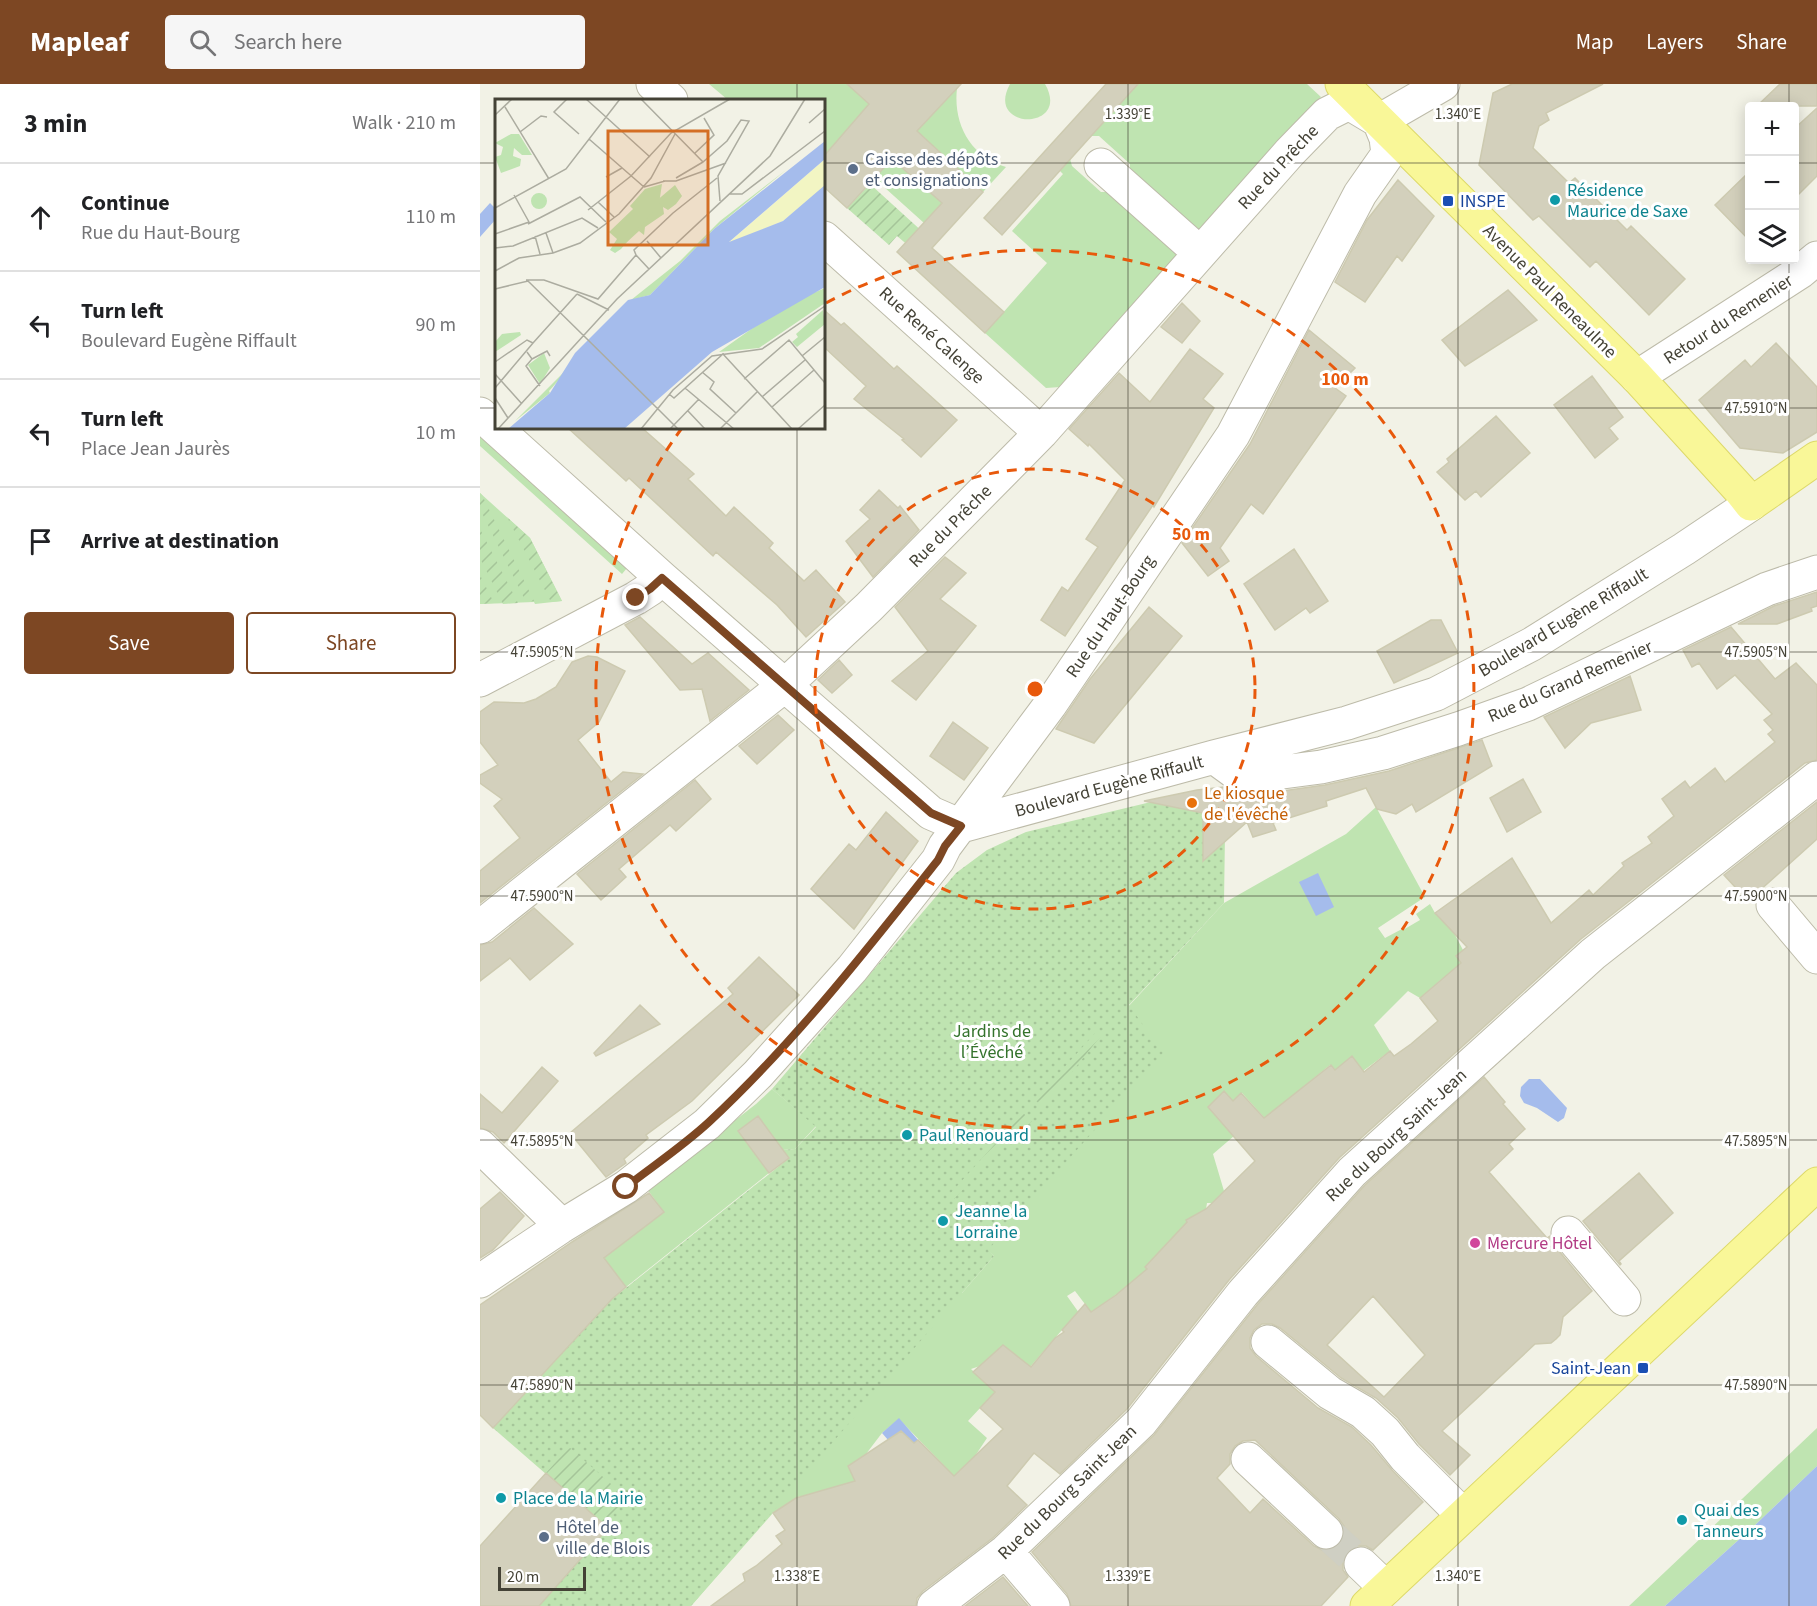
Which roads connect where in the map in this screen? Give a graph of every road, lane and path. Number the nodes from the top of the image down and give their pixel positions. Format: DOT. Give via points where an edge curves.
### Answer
graph roads {
  1 [pos="653,84"];
  2 [pos="1342,84"];
  3 [pos="1443,84"];
  4 [pos="670,99"];
  5 [pos="1379,121"];
  6 [pos="1101,165"];
  7 [pos="825,239"];
  8 [pos="1200,253"];
  9 [pos="1817,258"];
  10 [pos="1637,377"];
  11 [pos="480,414"];
  12 [pos="495,428"];
  13 [pos="497,429"];
  14 [pos="1041,433"];
  15 [pos="1817,458"];
  16 [pos="1751,504"];
  17 [pos="1817,572"];
  18 [pos="662,578"];
  19 [pos="480,680"];
  20 [pos="784,686"];
  21 [pos="1214,757"];
  22 [pos="1817,778"];
  23 [pos="961,826"];
  24 [pos="965,858"];
  25 [pos="1773,905"];
  26 [pos="480,927"];
  27 [pos="1817,957"];
  28 [pos="480,1146"];
  29 [pos="1817,1184"];
  30 [pos="562,1226"];
  31 [pos="1568,1233"];
  32 [pos="480,1281"];
  33 [pos="1624,1299"];
  34 [pos="1268,1342"];
  35 [pos="1248,1459"];
  36 [pos="1463,1515"];
  37 [pos="1326,1532"];
  38 [pos="1006,1551"];
  39 [pos="1361,1564"];
  40 [pos="1376,1597"];
  41 [pos="934,1606"];
  42 [pos="1053,1606"];
  1 -- 4 [label="street"];
  2 -- 5 [label="main road, Avenue Paul Reneaulme"];
  3 -- 5 [label="street"];
  5 -- 8 [label="street, Rue du Prêche" via="1349,103 1327,114"];
  5 -- 10 [label="main road, Avenue Paul Reneaulme"];
  5 -- 23 [label="street, Rue du Haut-Bourg" via="1388,154 1360,194 1233,435 1050,705"];
  6 -- 8 [label="street"];
  7 -- 14 [label="street, Rue René Calenge"];
  8 -- 14 [label="street, Rue du Prêche"];
  9 -- 10 [label="street, Retour du Remenier"];
  10 -- 16 [label="main road, Avenue Paul Reneaulme"];
  11 -- 12 [label="street"];
  13 -- 18 [label="street"];
  14 -- 20 [label="street, Rue du Prêche" via="869,607"];
  15 -- 16 [label="main road, Boulevard Eugène Riffault"];
  16 -- 21 [label="street, Boulevard Eugène Riffault" via="1532,645 1436,694 1347,723"];
  17 -- 21 [label="street, Rue du Grand Remenier" via="1767,589 1528,704 1383,753 1260,775 1236,773"];
  18 -- 19 [label="street" via="636,598"];
  18 -- 20 [label="street"];
  20 -- 23 [label="street" via="931,813"];
  20 -- 26 [label="street, Rue du Prêche"];
  21 -- 23 [label="street, Boulevard Eugène Riffault"];
  22 -- 38 [label="street, Rue du Bourg Saint-Jean" via="1593,954 1352,1172 1243,1293 1140,1422"];
  23 -- 24 [label="street"];
  23 -- 30 [label="street, Rue du Haut-Bourg" via="852,969 758,1074 707,1124 626,1187"];
  25 -- 27 [label="street"];
  28 -- 30 [label="street"];
  29 -- 36 [label="main road"];
  30 -- 32 [label="street, Rue du Haut-Bourg"];
  31 -- 33 [label="street"];
  34 -- 36 [label="street" via="1330,1393 1363,1412 1385,1431 1405,1457"];
  35 -- 37 [label="street"];
  36 -- 40 [label="main road"];
  38 -- 41 [label="street, Rue du Bourg Saint-Jean"];
  38 -- 42 [label="street"];
  39 -- 40 [label="street"];
}
